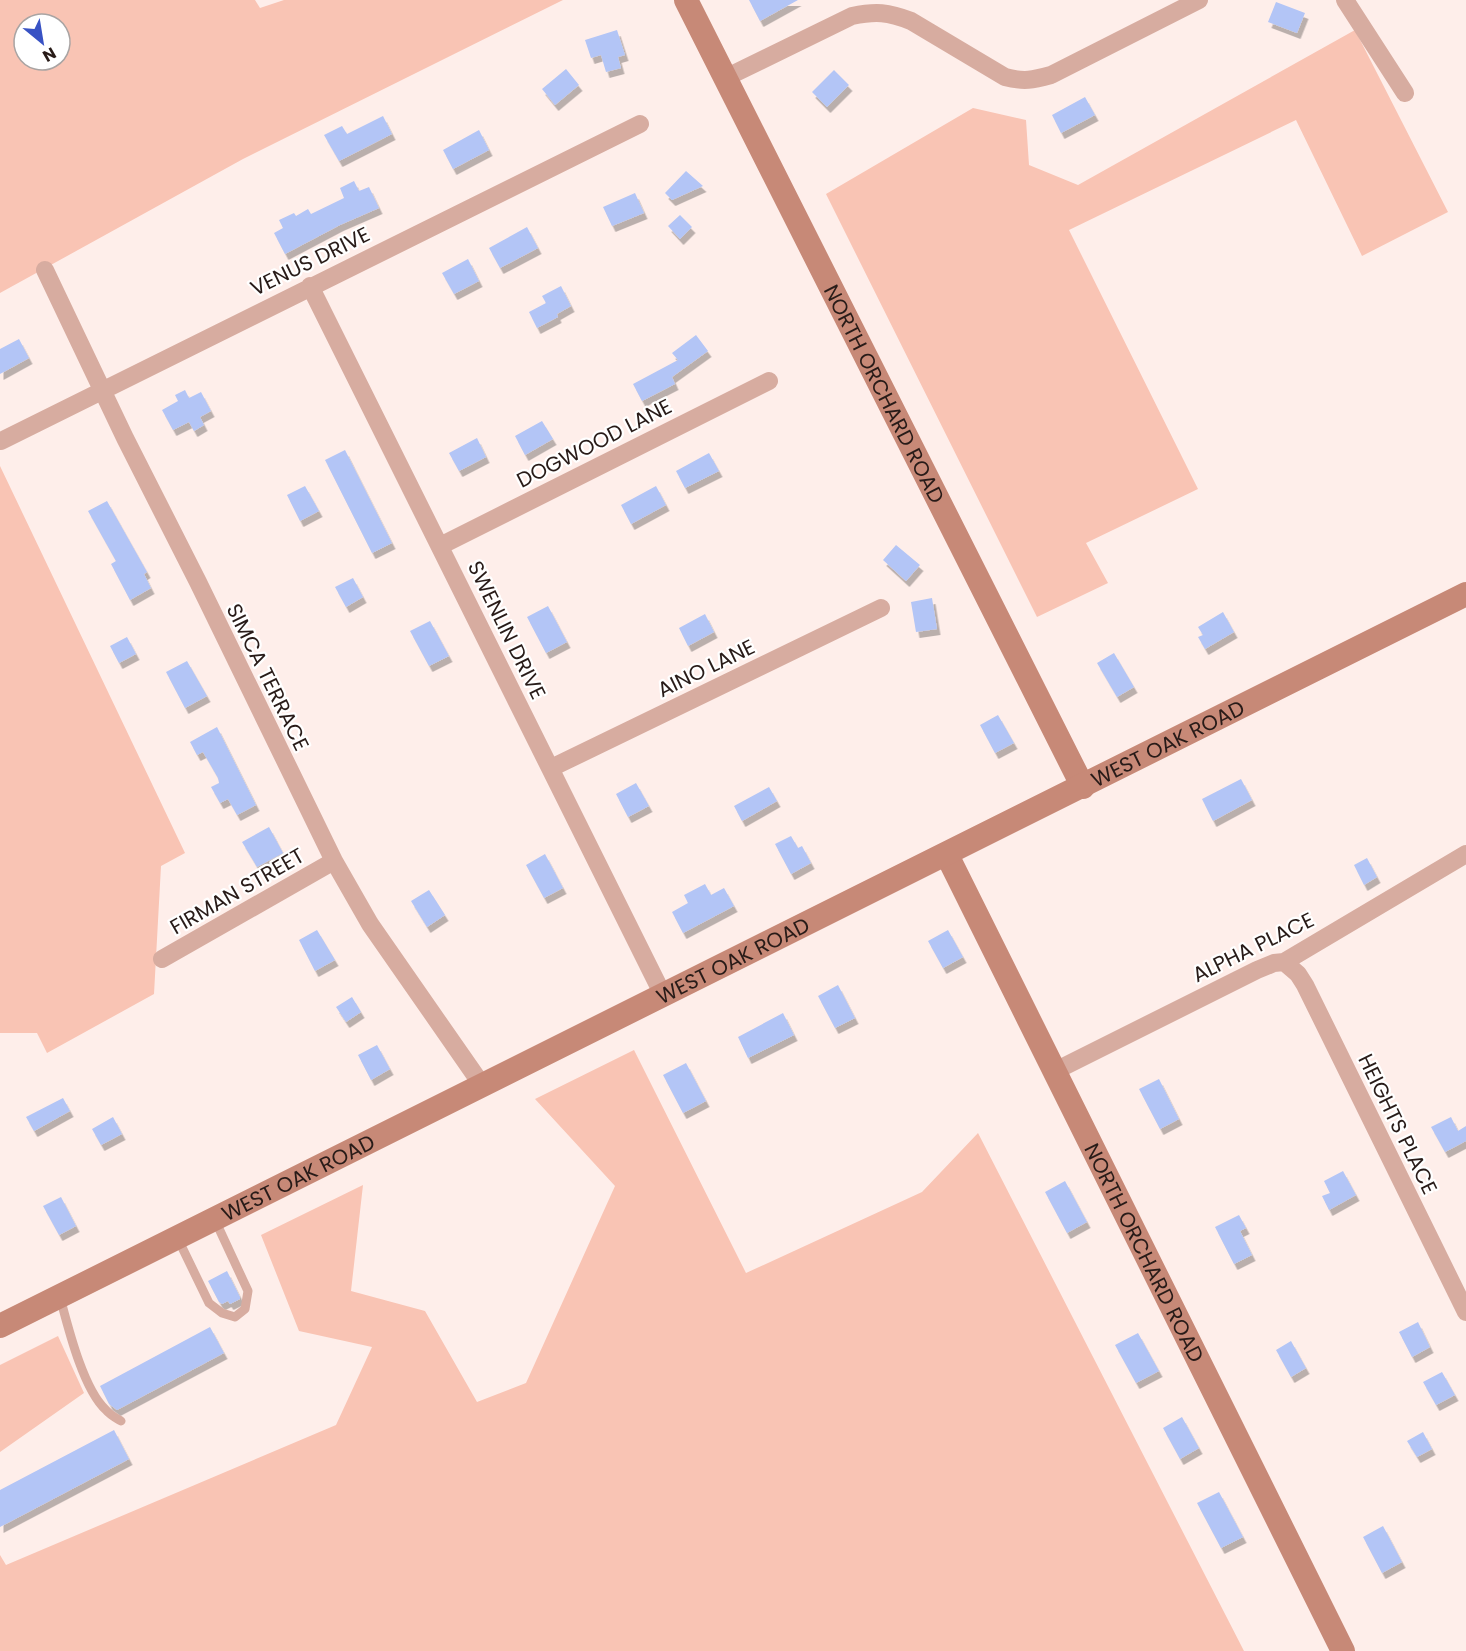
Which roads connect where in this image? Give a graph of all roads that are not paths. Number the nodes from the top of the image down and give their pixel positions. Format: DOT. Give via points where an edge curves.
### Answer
graph roads {
  1 [pos="686,0"];
  2 [pos="1199,0"];
  3 [pos="1346,0"];
  4 [pos="889,7"];
  5 [pos="725,78"];
  6 [pos="1405,93"];
  7 [pos="640,124"];
  8 [pos="45,270"];
  9 [pos="310,286"];
  10 [pos="769,381"];
  11 [pos="102,390"];
  12 [pos="1,441"];
  13 [pos="440,546"];
  14 [pos="1466,594"];
  15 [pos="881,608"];
  16 [pos="551,768"];
  17 [pos="1083,787"];
  18 [pos="1466,854"];
  19 [pos="947,855"];
  20 [pos="334,861"];
  21 [pos="162,959"];
  22 [pos="1284,962"];
  23 [pos="663,995"];
  24 [pos="1055,1071"];
  25 [pos="482,1085"];
  26 [pos="215,1220"];
  27 [pos="177,1238"];
  28 [pos="60,1296"];
  29 [pos="1466,1312"];
  30 [pos="0,1326"];
  31 [pos="121,1421"];
  32 [pos="1343,1651"];
  1 -- 5 [label="street, NORTH ORCHARD ROAD"];
  2 -- 4 [label="street" via="1051,75 1021,81 1005,77"];
  3 -- 6 [label="street"];
  4 -- 5 [label="street" via="852,16"];
  5 -- 17 [label="street, NORTH ORCHARD ROAD"];
  7 -- 9 [label="street, VENUS DRIVE"];
  8 -- 11 [label="street, SIMCA TERRACE"];
  9 -- 11 [label="street, VENUS DRIVE"];
  9 -- 13 [label="street, SWENLIN DRIVE"];
  10 -- 13 [label="street, DOGWOOD LANE"];
  11 -- 12 [label="street, VENUS DRIVE"];
  11 -- 20 [label="street, SIMCA TERRACE"];
  13 -- 16 [label="street, SWENLIN DRIVE"];
  14 -- 17 [label="street, WEST OAK ROAD"];
  15 -- 16 [label="street, AINO LANE"];
  16 -- 23 [label="street, SWENLIN DRIVE"];
  17 -- 19 [label="street, WEST OAK ROAD"];
  18 -- 22 [label="street, ALPHA PLACE"];
  19 -- 23 [label="street, WEST OAK ROAD"];
  19 -- 24 [label="street, NORTH ORCHARD ROAD"];
  20 -- 21 [label="street, FIRMAN STREET"];
  20 -- 25 [label="street, SIMCA TERRACE" via="370,924"];
  22 -- 24 [label="street, ALPHA PLACE" via="1257,970"];
  22 -- 29 [label="street, HEIGHTS PLACE" via="1305,985"];
  23 -- 25 [label="street, WEST OAK ROAD"];
  24 -- 32 [label="street, NORTH ORCHARD ROAD"];
  25 -- 26 [label="street, WEST OAK ROAD"];
  26 -- 27 [label="street, WEST OAK ROAD"];
  26 -- 27 [label="lane" via="248,1291 245,1310 235,1317 209,1303"];
  27 -- 28 [label="street, WEST OAK ROAD"];
  28 -- 30 [label="street, WEST OAK ROAD"];
  28 -- 31 [label="lane" via="71,1341 92,1390 106,1410"];
}
